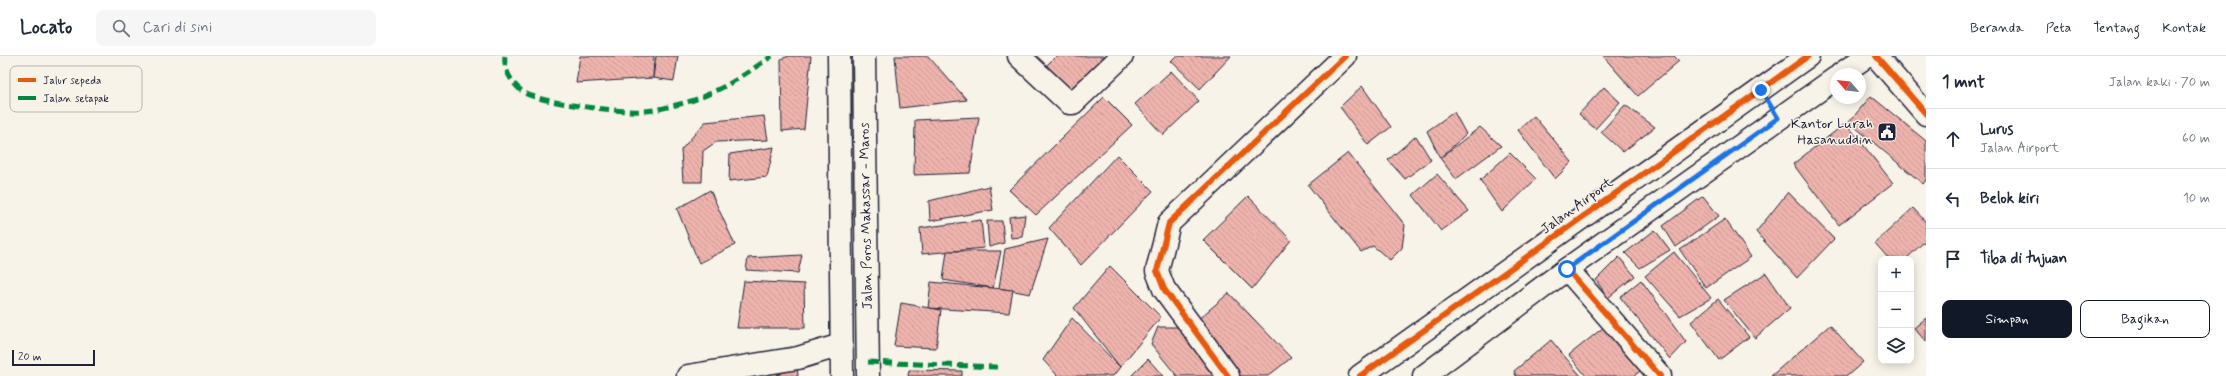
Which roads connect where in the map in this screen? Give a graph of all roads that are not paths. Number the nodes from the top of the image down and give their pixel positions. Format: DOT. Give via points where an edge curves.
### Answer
graph roads {
  1 [pos="839,56"];
  2 [pos="864,56"];
  3 [pos="1019,56"];
  4 [pos="1122,56"];
  5 [pos="1345,56"];
  6 [pos="1808,56"];
  7 [pos="1867,56"];
  8 [pos="1876,56"];
  9 [pos="1850,68"];
  10 [pos="1830,82"];
  11 [pos="1761,90"];
  12 [pos="1926,114"];
  13 [pos="1778,118"];
  14 [pos="1567,269"];
  15 [pos="841,345"];
  16 [pos="688,376"];
  17 [pos="842,376"];
  18 [pos="868,376"];
  19 [pos="1228,376"];
  20 [pos="1360,376"];
  21 [pos="1424,376"];
  22 [pos="1660,376"];
  1 -- 15 [label="main road, Jalan Poros Makassar - Maros"];
  2 -- 18 [label="main road, Jalan Poros Makassar - Maros"];
  3 -- 4 [label="main road" via="1069,103"];
  5 -- 19 [label="main road" via="1169,223 1157,271 1164,289"];
  6 -- 11 [label="main road, Jalan Airport"];
  7 -- 9 [label="main road"];
  8 -- 12 [label="main road"];
  10 -- 13 [label="main road"];
  11 -- 13 [label="main road"];
  11 -- 20 [label="main road, Jalan Airport"];
  13 -- 14 [label="main road"];
  14 -- 21 [label="main road"];
  14 -- 22 [label="main road"];
  15 -- 16 [label="main road" via="798,358"];
  15 -- 17 [label="main road, Jalan Poros Makassar - Maros"];
}
